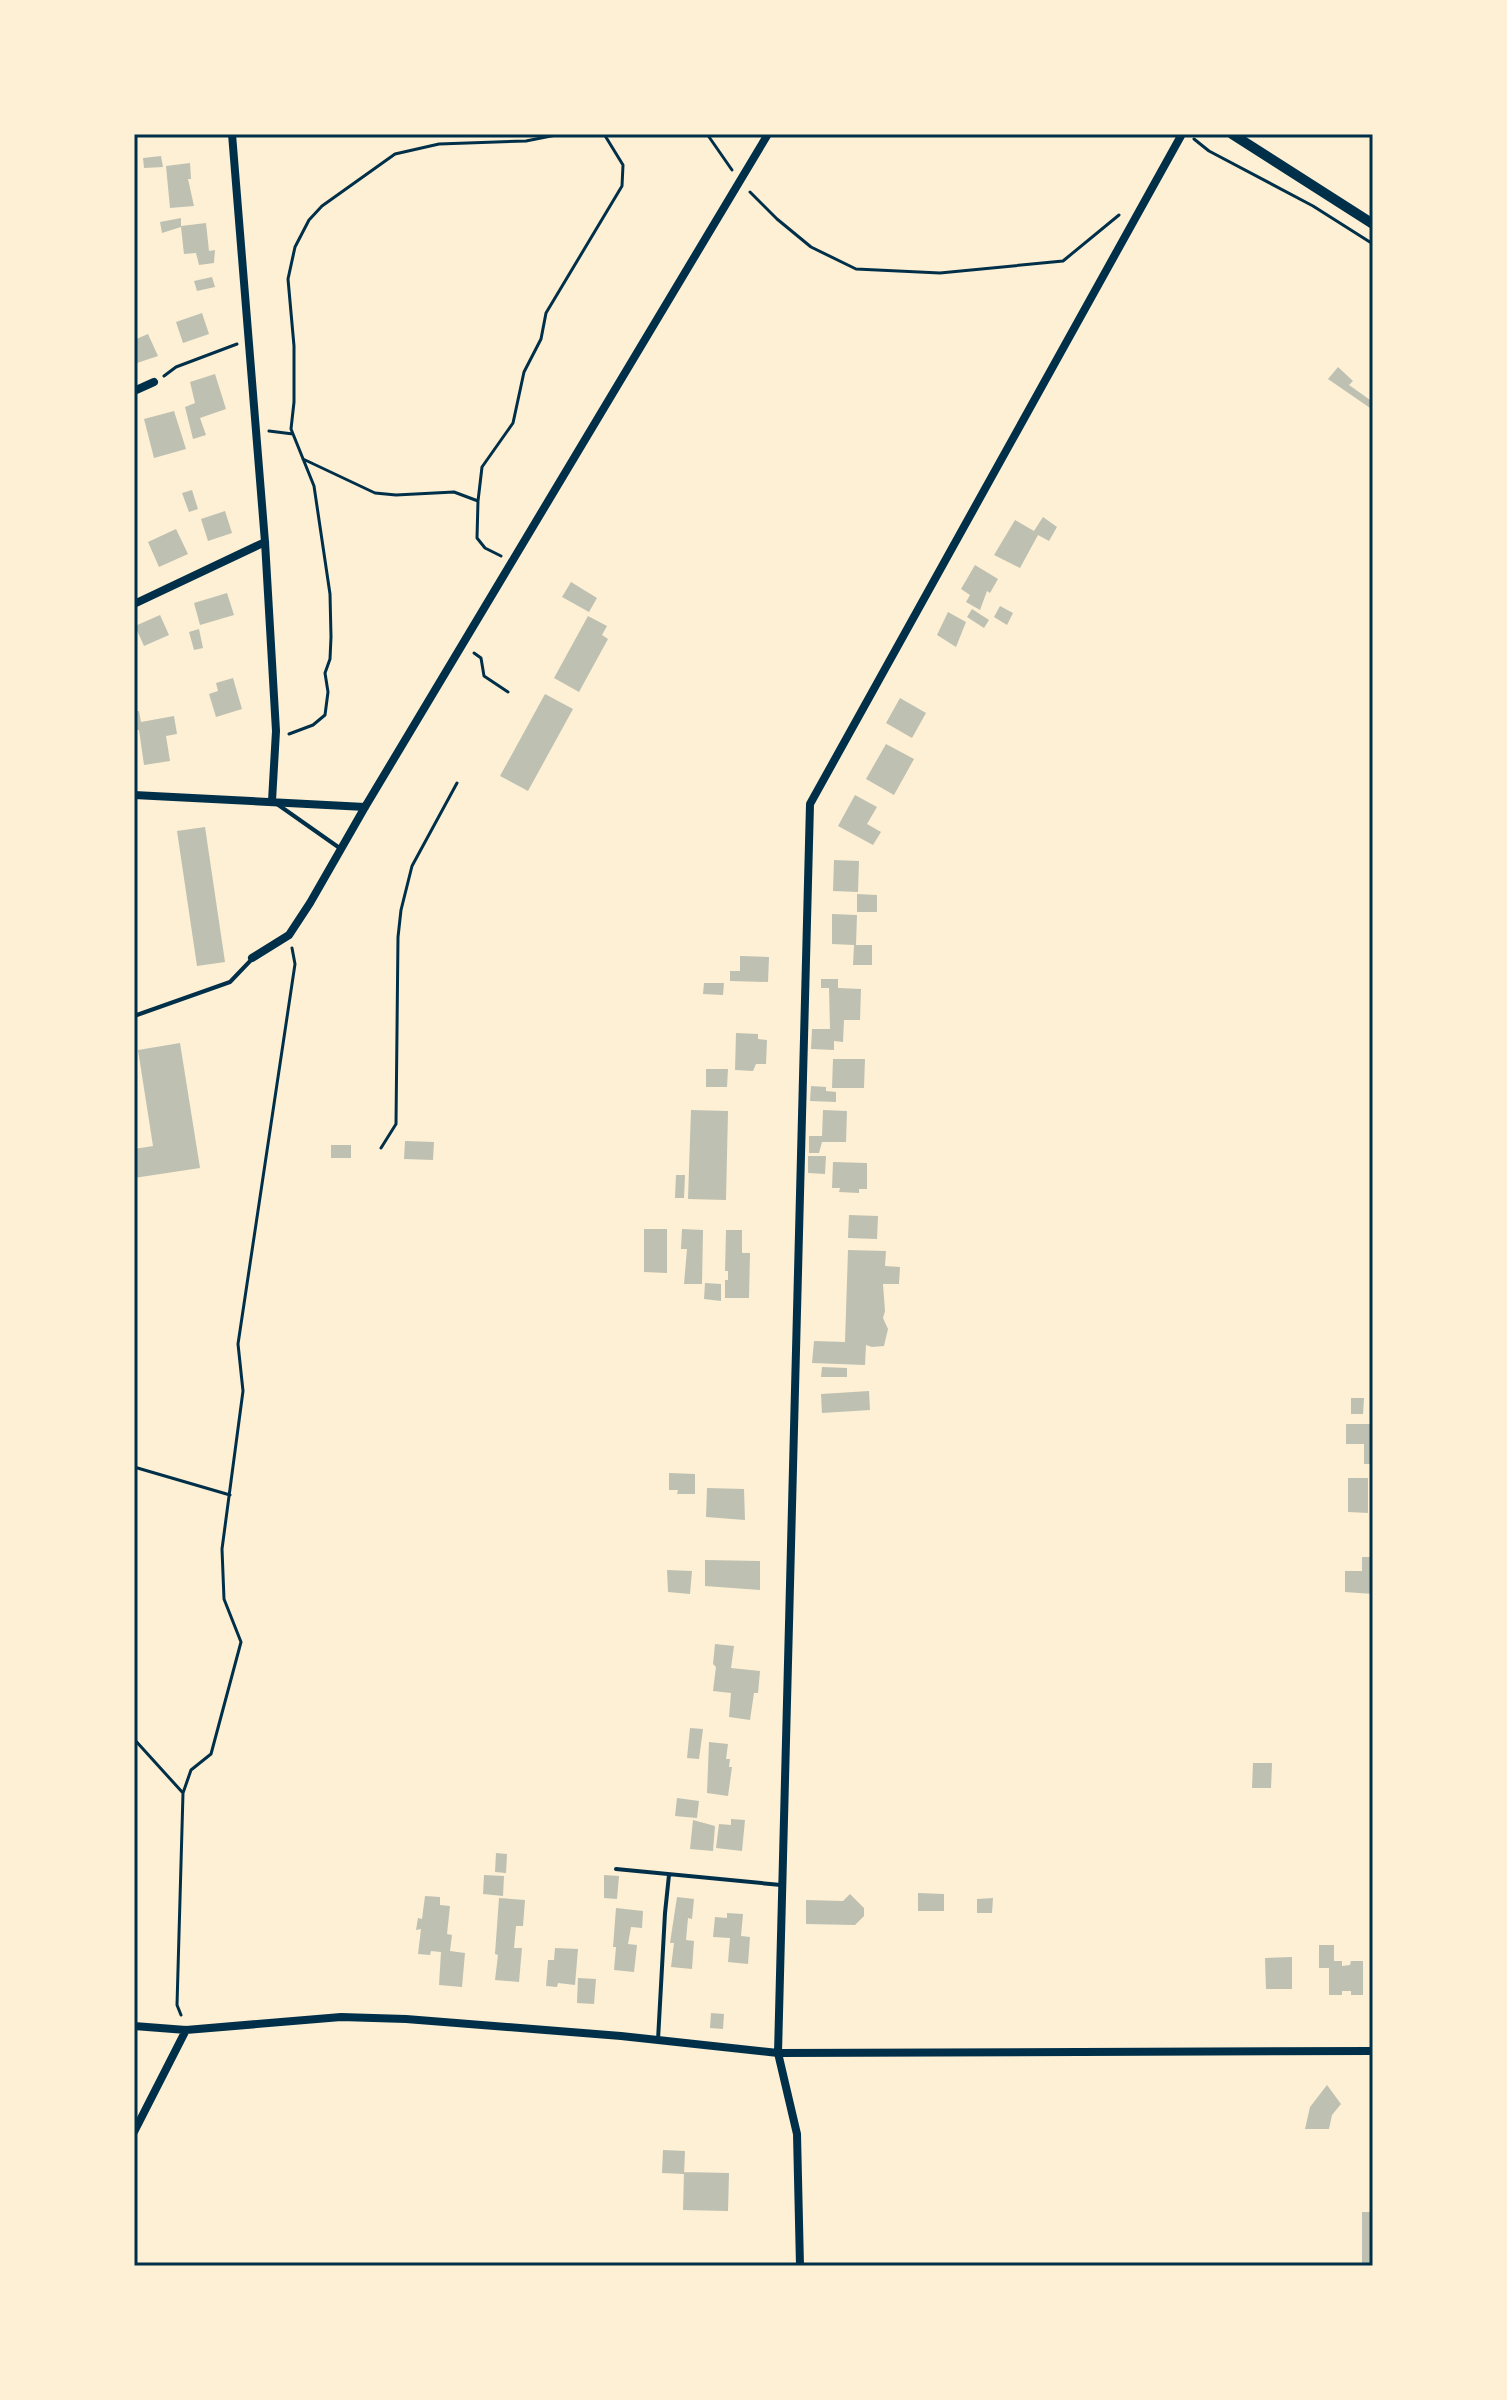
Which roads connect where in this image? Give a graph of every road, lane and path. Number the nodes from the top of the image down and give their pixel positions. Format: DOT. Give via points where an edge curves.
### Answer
graph roads {
  1 [pos="232,134"];
  2 [pos="561,134"];
  3 [pos="604,134"];
  4 [pos="707,134"];
  5 [pos="768,134"];
  6 [pos="1184,134"];
  7 [pos="1232,134"];
  8 [pos="740,181"];
  9 [pos="1129,207"];
  10 [pos="1373,224"];
  11 [pos="1373,244"];
  12 [pos="248,339"];
  13 [pos="154,382"];
  14 [pos="134,391"];
  15 [pos="256,428"];
  16 [pos="293,434"];
  17 [pos="301,459"];
  18 [pos="478,501"];
  19 [pos="265,542"];
  20 [pos="512,561"];
  21 [pos="134,604"];
  22 [pos="476,654"];
  23 [pos="508,692"];
  24 [pos="276,739"];
  25 [pos="457,783"];
  26 [pos="134,795"];
  27 [pos="272,801"];
  28 [pos="365,807"];
  29 [pos="341,849"];
  30 [pos="289,935"];
  31 [pos="252,958"];
  32 [pos="134,1016"];
  33 [pos="381,1148"];
  34 [pos="134,1467"];
  35 [pos="230,1495"];
  36 [pos="134,1739"];
  37 [pos="183,1793"];
  38 [pos="616,1869"];
  39 [pos="670,1874"];
  40 [pos="782,1885"];
  41 [pos="134,2026"];
  42 [pos="186,2030"];
  43 [pos="658,2040"];
  44 [pos="1373,2051"];
  45 [pos="778,2053"];
  46 [pos="134,2132"];
  47 [pos="800,2266"];
  1 -- 12 [label="street"];
  2 -- 16 [label="path" via="526,141 439,144 395,154 309,220 295,247 288,279"];
  3 -- 18 [label="path" via="623,165 622,186 546,313 541,339 524,372 513,423 482,467"];
  4 -- 8 [label="path"];
  5 -- 8 [label="street"];
  6 -- 11 [label="path"];
  6 -- 40 [label="street" via="810,804"];
  7 -- 10 [label="street"];
  8 -- 9 [label="path" via="811,247 856,269 940,273 1063,261"];
  8 -- 20 [label="street"];
  12 -- 13 [label="path" via="176,367"];
  12 -- 15 [label="street"];
  13 -- 14 [label="street"];
  15 -- 16 [label="path"];
  15 -- 19 [label="street"];
  16 -- 17 [label="path"];
  17 -- 18 [label="path" via="375,493 454,492"];
  17 -- 24 [label="path" via="314,486 330,594 327,710 313,725"];
  18 -- 20 [label="path" via="477,538"];
  19 -- 21 [label="street"];
  19 -- 24 [label="street"];
  20 -- 28 [label="street"];
  22 -- 23 [label="path" via="484,676"];
  24 -- 27 [label="street"];
  25 -- 33 [label="path" via="406,888 398,937 396,1124"];
  26 -- 27 [label="street"];
  27 -- 28 [label="street"];
  27 -- 29 [label="lane"];
  28 -- 29 [label="street"];
  29 -- 30 [label="street"];
  30 -- 31 [label="street"];
  30 -- 35 [label="path" via="295,964 238,1344 243,1391"];
  31 -- 32 [label="lane" via="230,982"];
  34 -- 35 [label="path"];
  35 -- 37 [label="path" via="222,1549 224,1599 241,1642 211,1754 191,1770"];
  36 -- 37 [label="path"];
  37 -- 42 [label="path" via="177,2005"];
  38 -- 39 [label="lane"];
  39 -- 40 [label="lane"];
  39 -- 43 [label="lane"];
  40 -- 45 [label="street"];
  41 -- 42 [label="street"];
  42 -- 43 [label="street" via="341,2017"];
  42 -- 46 [label="street"];
  43 -- 45 [label="street"];
  44 -- 45 [label="street"];
  45 -- 47 [label="street" via="797,2134"];
}
